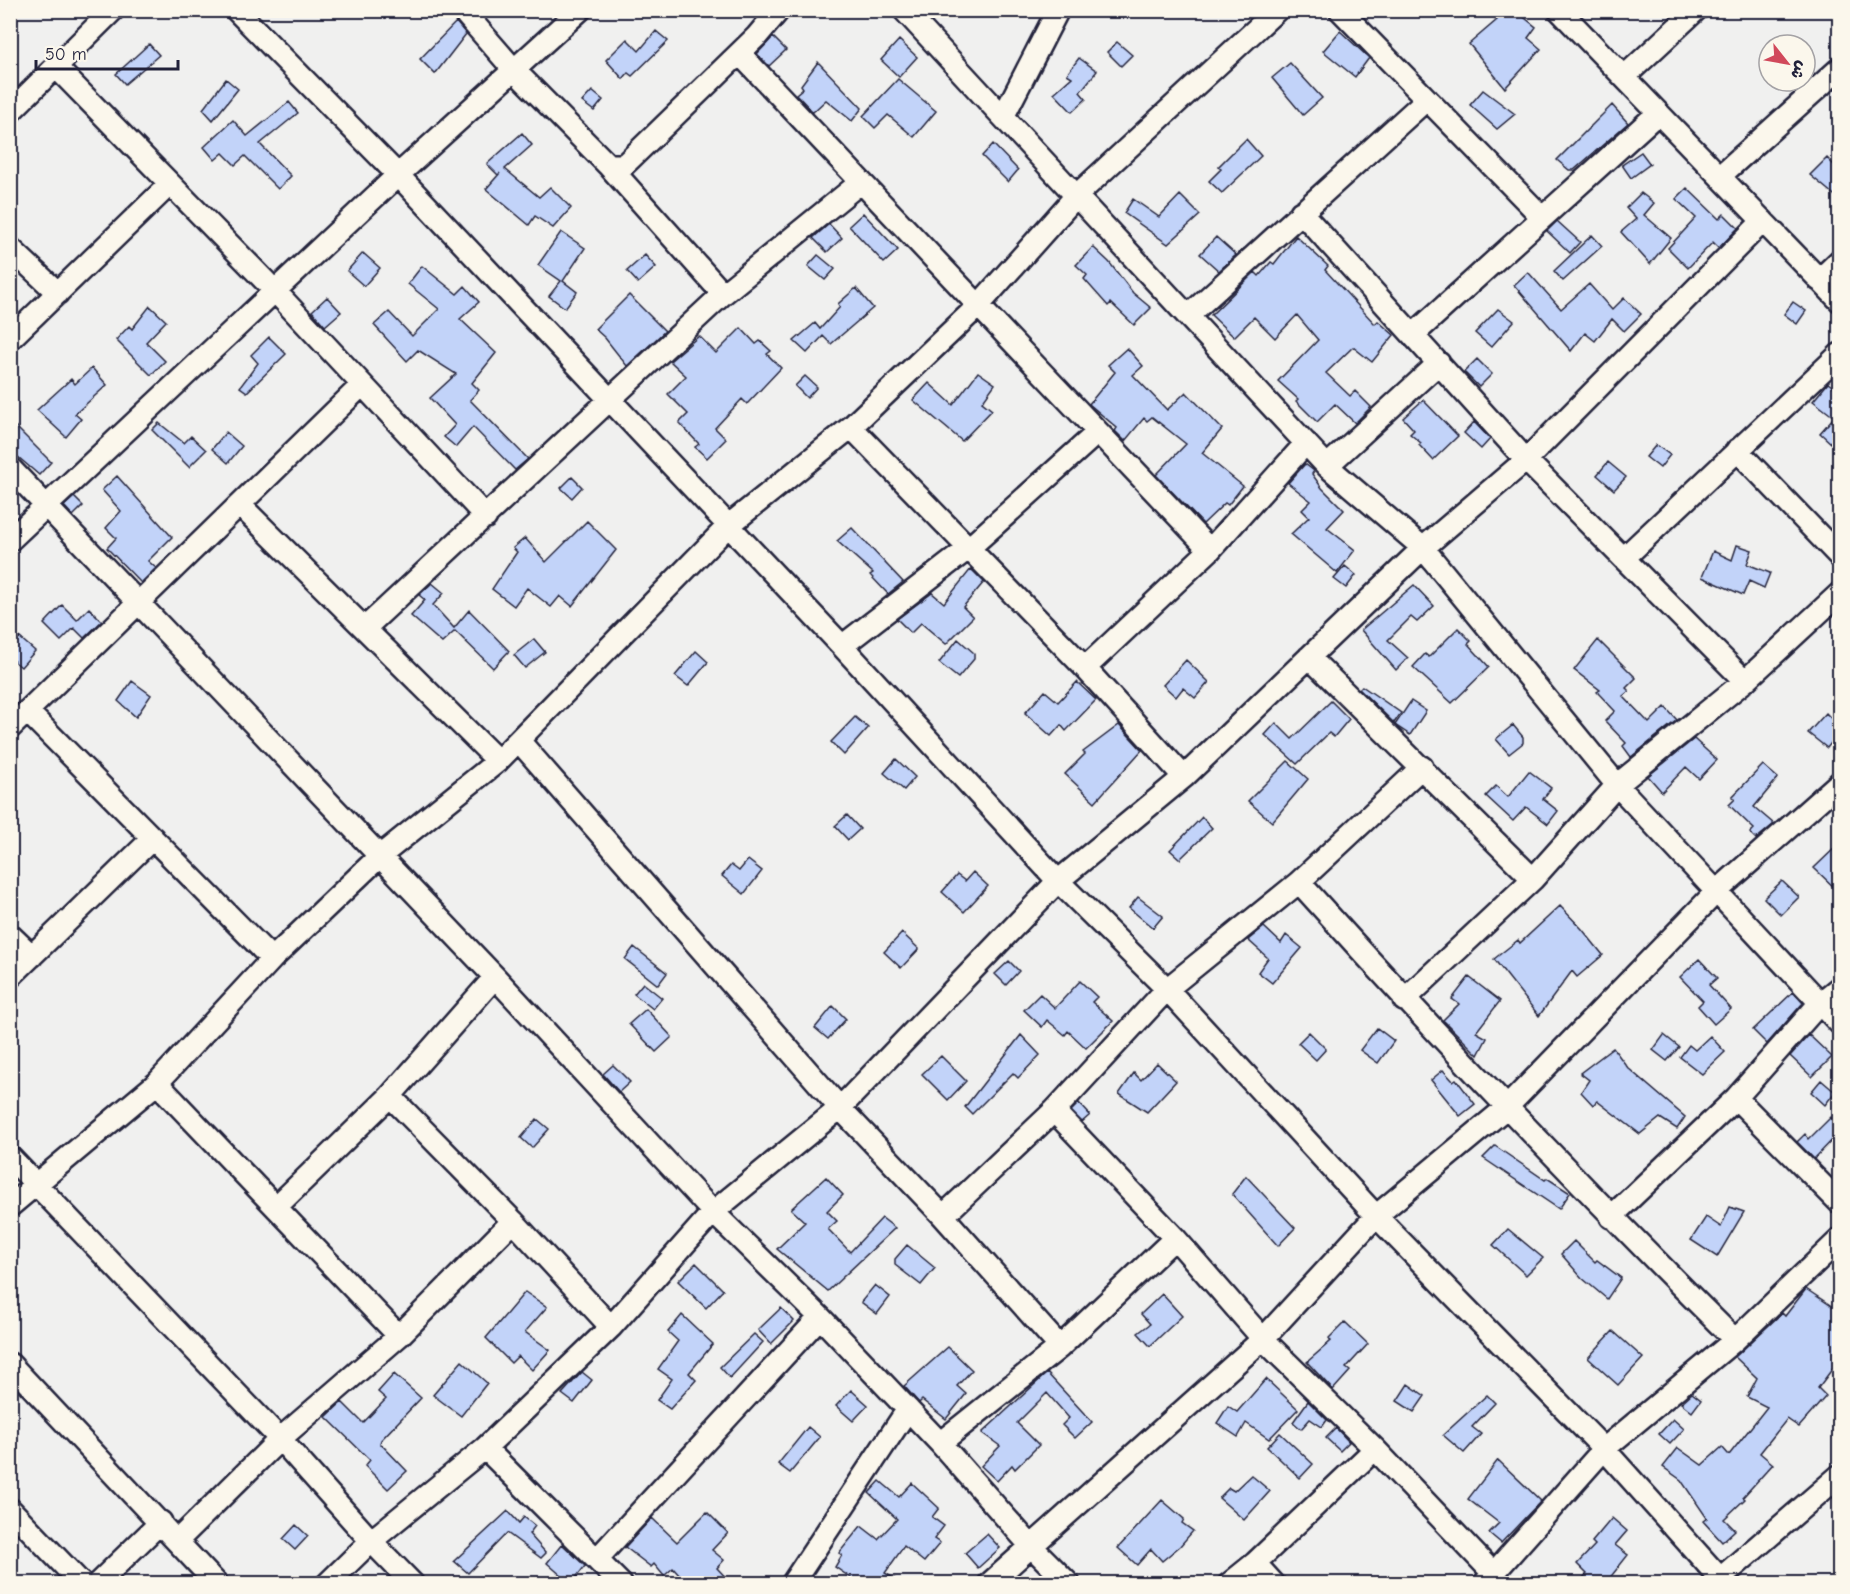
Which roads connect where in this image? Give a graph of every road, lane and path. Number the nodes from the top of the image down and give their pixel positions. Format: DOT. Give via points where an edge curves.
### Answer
graph roads {
  1 [pos="113,10"];
  2 [pos="236,10"];
  3 [pos="462,10"];
  4 [pos="580,10"];
  5 [pos="779,10"];
  6 [pos="904,10"];
  7 [pos="1058,10"];
  8 [pos="1277,10"];
  9 [pos="1340,10"];
  10 [pos="1559,10"];
  11 [pos="1696,10"];
  12 [pos="740,54"];
  13 [pos="56,67"];
  14 [pos="1839,68"];
  15 [pos="515,71"];
  16 [pos="1624,77"];
  17 [pos="1427,99"];
  18 [pos="10,112"];
  19 [pos="1658,113"];
  20 [pos="1003,117"];
  21 [pos="608,165"];
  22 [pos="398,175"];
  23 [pos="1720,176"];
  24 [pos="861,182"];
  25 [pos="170,184"];
  26 [pos="1076,196"];
  27 [pos="1301,212"];
  28 [pos="1542,217"];
  29 [pos="1763,221"];
  30 [pos="10,248"];
  31 [pos="1839,260"];
  32 [pos="1819,279"];
  33 [pos="275,291"];
  34 [pos="58,293"];
  35 [pos="723,294"];
  36 [pos="1839,302"];
  37 [pos="978,306"];
  38 [pos="1188,316"];
  39 [pos="1413,335"];
  40 [pos="10,339"];
  41 [pos="1839,354"];
  42 [pos="1438,363"];
  43 [pos="362,385"];
  44 [pos="608,400"];
  45 [pos="851,427"];
  46 [pos="1098,432"];
  47 [pos="1306,443"];
  48 [pos="1737,450"];
  49 [pos="1526,460"];
  50 [pos="1327,466"];
  51 [pos="10,468"];
  52 [pos="46,505"];
  53 [pos="240,505"];
  54 [pos="486,517"];
  55 [pos="728,526"];
  56 [pos="10,540"];
  57 [pos="1423,548"];
  58 [pos="969,549"];
  59 [pos="1210,550"];
  60 [pos="1839,557"];
  61 [pos="1624,558"];
  62 [pos="1839,593"];
  63 [pos="139,604"];
  64 [pos="365,628"];
  65 [pos="842,646"];
  66 [pos="1309,657"];
  67 [pos="1085,668"];
  68 [pos="1745,681"];
  69 [pos="27,711"];
  70 [pos="10,728"];
  71 [pos="519,741"];
  72 [pos="498,761"];
  73 [pos="1422,767"];
  74 [pos="1184,777"];
  75 [pos="1839,782"];
  76 [pos="1617,785"];
  77 [pos="153,838"];
  78 [pos="380,856"];
  79 [pos="1533,879"];
  80 [pos="1058,881"];
  81 [pos="1299,882"];
  82 [pos="1716,891"];
  83 [pos="10,934"];
  84 [pos="32,956"];
  85 [pos="272,959"];
  86 [pos="10,977"];
  87 [pos="495,977"];
  88 [pos="1839,987"];
  89 [pos="1167,989"];
  90 [pos="1404,1000"];
  91 [pos="1820,1003"];
  92 [pos="1839,1024"];
  93 [pos="158,1083"];
  94 [pos="390,1096"];
  95 [pos="1736,1098"];
  96 [pos="1507,1107"];
  97 [pos="840,1108"];
  98 [pos="1054,1111"];
  99 [pos="10,1156"];
  100 [pos="35,1183"];
  101 [pos="1839,1203"];
  102 [pos="10,1206"];
  103 [pos="276,1207"];
  104 [pos="713,1212"];
  105 [pos="943,1216"];
  106 [pos="1376,1216"];
  107 [pos="1611,1217"];
  108 [pos="513,1221"];
  109 [pos="1175,1238"];
  110 [pos="1839,1239"];
  111 [pos="819,1317"];
  112 [pos="611,1327"];
  113 [pos="399,1336"];
  114 [pos="1263,1339"];
  115 [pos="1734,1340"];
  116 [pos="1060,1347"];
  117 [pos="10,1364"];
  118 [pos="908,1409"];
  119 [pos="280,1438"];
  120 [pos="940,1443"];
  121 [pos="485,1448"];
  122 [pos="1375,1449"];
  123 [pos="1604,1449"];
  124 [pos="1839,1475"];
  125 [pos="10,1509"];
  126 [pos="161,1522"];
  127 [pos="178,1540"];
  128 [pos="371,1541"];
  129 [pos="1030,1545"];
  130 [pos="597,1559"];
  131 [pos="1255,1563"];
  132 [pos="1489,1579"];
  133 [pos="1720,1582"];
  134 [pos="82,1584"];
  135 [pos="97,1584"];
  136 [pos="217,1584"];
  137 [pos="327,1584"];
  138 [pos="413,1584"];
  139 [pos="621,1584"];
  140 [pos="792,1584"];
  141 [pos="989,1584"];
  142 [pos="1070,1584"];
  143 [pos="1229,1584"];
  144 [pos="1274,1584"];
  1 -- 13 [label="street"];
  2 -- 22 [label="street"];
  3 -- 15 [label="street"];
  4 -- 15 [label="street"];
  5 -- 12 [label="street"];
  6 -- 20 [label="street"];
  7 -- 20 [label="street"];
  8 -- 26 [label="street"];
  9 -- 17 [label="street"];
  10 -- 16 [label="street"];
  11 -- 16 [label="street"];
  12 -- 21 [label="street" via="624,165"];
  12 -- 24 [label="street"];
  13 -- 18 [label="street"];
  13 -- 25 [label="street"];
  14 -- 23 [label="street"];
  15 -- 21 [label="street"];
  15 -- 22 [label="street"];
  16 -- 19 [label="street"];
  17 -- 27 [label="street"];
  17 -- 28 [label="street"];
  19 -- 23 [label="street"];
  19 -- 28 [label="street"];
  20 -- 26 [label="street"];
  21 -- 35 [label="street"];
  22 -- 33 [label="street"];
  22 -- 44 [label="street"];
  23 -- 29 [label="street"];
  24 -- 35 [label="street"];
  24 -- 37 [label="street"];
  25 -- 33 [label="street"];
  25 -- 34 [label="street"];
  26 -- 37 [label="street"];
  26 -- 38 [label="street"];
  27 -- 38 [label="street"];
  27 -- 39 [label="street"];
  28 -- 39 [label="street"];
  29 -- 32 [label="street"];
  29 -- 49 [label="street"];
  30 -- 34 [label="street"];
  31 -- 32 [label="street"];
  32 -- 36 [label="street"];
  33 -- 43 [label="street"];
  33 -- 52 [label="street"];
  34 -- 40 [label="street"];
  35 -- 44 [label="street"];
  37 -- 45 [label="street"];
  37 -- 46 [label="street"];
  38 -- 47 [label="street"];
  39 -- 42 [label="street"];
  41 -- 48 [label="street"];
  42 -- 49 [label="street"];
  42 -- 50 [label="street"];
  43 -- 53 [label="street"];
  43 -- 54 [label="street"];
  44 -- 54 [label="street"];
  44 -- 55 [label="street"];
  45 -- 55 [label="street"];
  45 -- 58 [label="street"];
  46 -- 58 [label="street"];
  46 -- 59 [label="street"];
  47 -- 50 [label="street"];
  47 -- 59 [label="street"];
  48 -- 60 [label="street"];
  48 -- 61 [label="street"];
  49 -- 57 [label="street"];
  49 -- 61 [label="street"];
  50 -- 57 [label="street"];
  51 -- 52 [label="street"];
  52 -- 56 [label="street"];
  52 -- 63 [label="street"];
  53 -- 63 [label="street"];
  53 -- 64 [label="street"];
  54 -- 64 [label="street"];
  55 -- 65 [label="street"];
  55 -- 71 [label="street"];
  57 -- 66 [label="street"];
  57 -- 76 [label="street"];
  58 -- 65 [label="street"];
  58 -- 67 [label="street"];
  59 -- 67 [label="street"];
  61 -- 68 [label="street"];
  62 -- 68 [label="street"];
  63 -- 69 [label="street"];
  63 -- 78 [label="street"];
  64 -- 72 [label="street"];
  65 -- 80 [label="street"];
  66 -- 73 [label="street"];
  66 -- 74 [label="street"];
  67 -- 74 [label="street"];
  68 -- 76 [label="street"];
  69 -- 70 [label="street"];
  69 -- 77 [label="street"];
  71 -- 72 [label="street"];
  71 -- 97 [label="street"];
  72 -- 78 [label="street"];
  73 -- 79 [label="street"];
  73 -- 81 [label="street"];
  74 -- 80 [label="street"];
  75 -- 82 [label="street"];
  76 -- 79 [label="street"];
  76 -- 82 [label="street"];
  77 -- 84 [label="street"];
  77 -- 85 [label="street"];
  78 -- 85 [label="street"];
  78 -- 87 [label="street"];
  79 -- 90 [label="street"];
  80 -- 89 [label="street"];
  80 -- 97 [label="street"];
  81 -- 89 [label="street"];
  81 -- 90 [label="street"];
  82 -- 91 [label="street"];
  82 -- 96 [label="street"];
  83 -- 84 [label="street"];
  84 -- 86 [label="street"];
  85 -- 93 [label="street"];
  87 -- 94 [label="street"];
  87 -- 104 [label="street"];
  88 -- 91 [label="street"];
  89 -- 98 [label="street"];
  89 -- 106 [label="street"];
  90 -- 96 [label="street"];
  91 -- 92 [label="street"];
  91 -- 95 [label="street"];
  93 -- 100 [label="street"];
  93 -- 103 [label="street"];
  94 -- 103 [label="street"];
  94 -- 108 [label="street"];
  95 -- 101 [label="street"];
  95 -- 107 [label="street"];
  96 -- 106 [label="street"];
  96 -- 107 [label="street"];
  97 -- 104 [label="street"];
  97 -- 105 [label="street"];
  98 -- 105 [label="street"];
  98 -- 109 [label="street"];
  99 -- 100 [label="street"];
  100 -- 102 [label="street"];
  100 -- 119 [label="street"];
  103 -- 113 [label="street"];
  104 -- 111 [label="street"];
  104 -- 112 [label="street"];
  105 -- 116 [label="street"];
  106 -- 114 [label="street"];
  106 -- 123 [label="street"];
  107 -- 115 [label="street"];
  108 -- 112 [label="street"];
  108 -- 113 [label="street"];
  109 -- 114 [label="street"];
  109 -- 116 [label="street"];
  110 -- 115 [label="street"];
  111 -- 118 [label="street"];
  111 -- 130 [label="street"];
  112 -- 121 [label="street"];
  113 -- 119 [label="street"];
  114 -- 122 [label="street"];
  114 -- 129 [label="street"];
  115 -- 123 [label="street"];
  116 -- 120 [label="street"];
  117 -- 126 [label="street"];
  118 -- 120 [label="street"];
  118 -- 140 [label="street"];
  119 -- 127 [label="street"];
  119 -- 128 [label="street"];
  120 -- 129 [label="street"];
  121 -- 128 [label="street"];
  121 -- 130 [label="street"];
  122 -- 131 [label="street"];
  122 -- 132 [label="street"];
  123 -- 132 [label="street"];
  123 -- 133 [label="street"];
  124 -- 133 [label="street"];
  125 -- 134 [label="street"];
  126 -- 127 [label="street"];
  126 -- 135 [label="street"];
  127 -- 136 [label="street"];
  128 -- 137 [label="street"];
  128 -- 138 [label="street"];
  129 -- 141 [label="street"];
  129 -- 142 [label="street"];
  130 -- 139 [label="street"];
  131 -- 143 [label="street"];
  131 -- 144 [label="street"];
}
